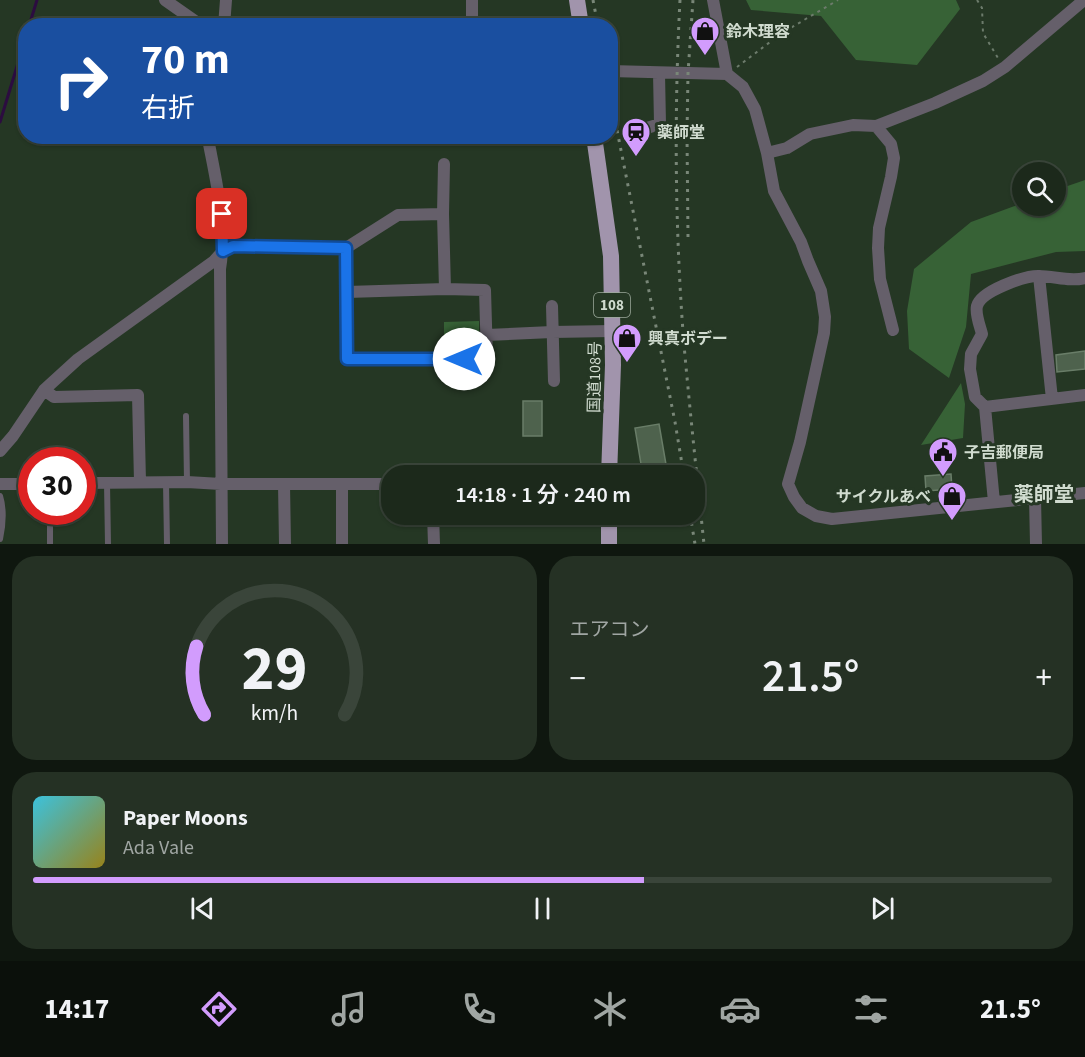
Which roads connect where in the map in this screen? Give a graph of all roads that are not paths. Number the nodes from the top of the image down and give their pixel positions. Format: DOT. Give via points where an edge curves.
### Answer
graph roads {
  1 [pos="165,0"];
  2 [pos="226,0"];
  3 [pos="472,0"];
  4 [pos="577,0"];
  5 [pos="713,0"];
  6 [pos="1084,0"];
  7 [pos="191,18"];
  8 [pos="225,18"];
  9 [pos="472,18"];
  10 [pos="579,18"];
  11 [pos="618,71"];
  12 [pos="658,73"];
  13 [pos="727,74"];
  14 [pos="876,126"];
  15 [pos="640,130"];
  16 [pos="209,144"];
  17 [pos="595,144"];
  18 [pos="767,153"];
  19 [pos="444,164"];
  20 [pos="443,214"];
  21 [pos="346,248"];
  22 [pos="223,251"];
  23 [pos="1039,276"];
  24 [pos="1085,278"];
  25 [pos="445,289"];
  26 [pos="347,292"];
  27 [pos="552,306"];
  28 [pos="893,330"];
  29 [pos="612,331"];
  30 [pos="552,332"];
  31 [pos="487,336"];
  32 [pos="554,381"];
  33 [pos="44,390"];
  34 [pos="1085,395"];
  35 [pos="1052,399"];
  36 [pos="986,406"];
  37 [pos="186,416"];
  38 [pos="0,451"];
  39 [pos="609,465"];
  40 [pos="140,482"];
  41 [pos="166,482"];
  42 [pos="188,482"];
  43 [pos="96,483"];
  44 [pos="108,483"];
  45 [pos="0,484"];
  46 [pos="18,484"];
  47 [pos="221,484"];
  48 [pos="285,484"];
  49 [pos="342,484"];
  50 [pos="381,484"];
  51 [pos="1085,493"];
  52 [pos="0,496"];
  53 [pos="1035,498"];
  54 [pos="994,502"];
  55 [pos="50,525"];
  56 [pos="433,525"];
  57 [pos="609,525"];
  58 [pos="0,539"];
  59 [pos="50,544"];
  60 [pos="108,544"];
  61 [pos="167,544"];
  62 [pos="222,544"];
  63 [pos="285,544"];
  64 [pos="342,544"];
  65 [pos="434,544"];
  66 [pos="609,544"];
  67 [pos="1036,544"];
  1 -- 7 [label="street"];
  2 -- 8 [label="street"];
  3 -- 9 [label="street"];
  4 -- 10 [label="highway"];
  5 -- 13 [label="street"];
  6 -- 14 [label="street" via="1005,68"];
  11 -- 12 [label="street"];
  12 -- 13 [label="street"];
  12 -- 15 [label="street" via="660,124"];
  13 -- 18 [label="street" via="743,87 755,109"];
  14 -- 18 [label="street" via="853,125 810,134 787,148"];
  14 -- 28 [label="street" via="891,144 894,158 878,248 880,279"];
  16 -- 22 [label="street" via="222,214"];
  17 -- 29 [label="highway, 国道108号 / 108" via="611,256"];
  18 -- 54 [label="street" via="774,191 801,242 820,291 825,317 788,483 794,497 802,508 832,519"];
  19 -- 20 [label="street"];
  20 -- 21 [label="street" via="398,215"];
  20 -- 25 [label="street"];
  21 -- 22 [label="street" via="233,246"];
  21 -- 26 [label="street"];
  22 -- 33 [label="street" via="78,359"];
  22 -- 47 [label="street"];
  23 -- 24 [label="street" via="1074,281"];
  23 -- 35 [label="street"];
  23 -- 36 [label="street" via="1015,280 981,298 977,306 982,334 971,354 970,369 975,397"];
  25 -- 26 [label="street"];
  25 -- 31 [label="street" via="485,290"];
  26 -- 31 [label="street" via="347,359 487,359"];
  27 -- 30 [label="street"];
  29 -- 30 [label="street"];
  29 -- 39 [label="highway, 国道108号 / 108"];
  30 -- 31 [label="street"];
  30 -- 32 [label="street"];
  33 -- 38 [label="street"];
  33 -- 40 [label="street" via="54,397 138,395"];
  34 -- 35 [label="street"];
  35 -- 36 [label="street"];
  36 -- 54 [label="street"];
  37 -- 42 [label="lane"];
  40 -- 41 [label="street"];
  40 -- 44 [label="street"];
  41 -- 42 [label="street"];
  41 -- 61 [label="lane"];
  42 -- 47 [label="street"];
  43 -- 44 [label="street"];
  44 -- 60 [label="lane"];
  45 -- 46 [label="street"];
  47 -- 48 [label="street"];
  47 -- 62 [label="street"];
  48 -- 49 [label="street"];
  48 -- 63 [label="street"];
  49 -- 50 [label="street"];
  49 -- 64 [label="street"];
  51 -- 53 [label="street"];
  52 -- 58 [label="lane"];
  53 -- 54 [label="street"];
  53 -- 67 [label="street"];
  55 -- 59 [label="lane"];
  56 -- 65 [label="street"];
  57 -- 66 [label="highway"];
}
